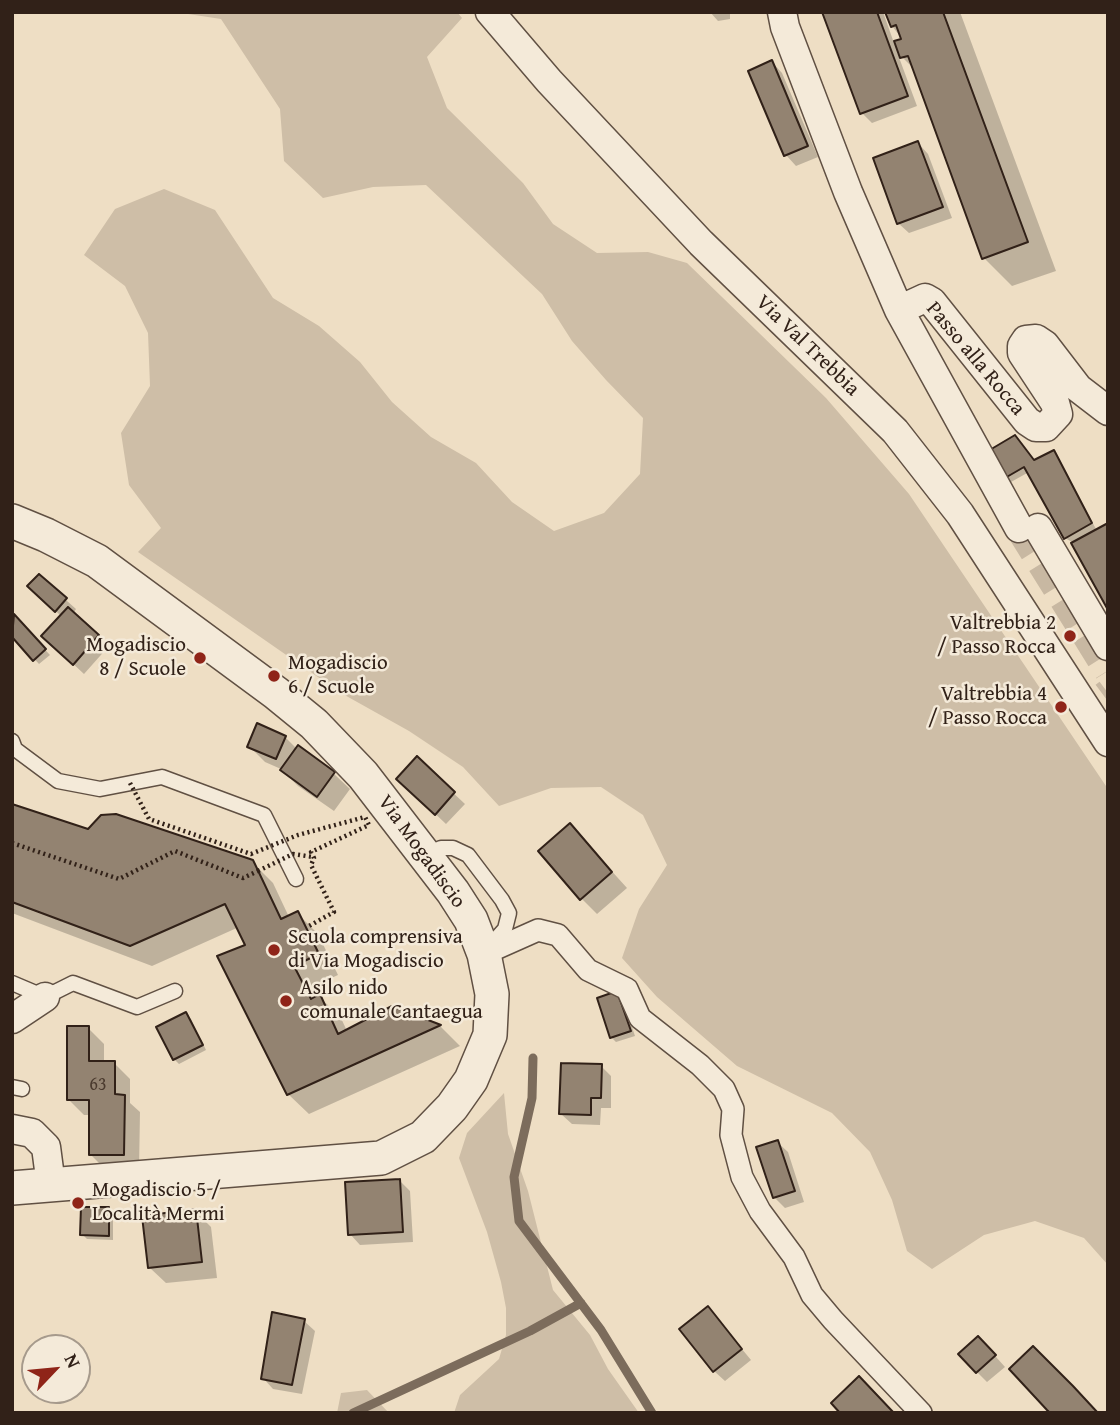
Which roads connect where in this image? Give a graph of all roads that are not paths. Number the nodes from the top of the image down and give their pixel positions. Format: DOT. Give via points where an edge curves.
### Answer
graph roads {
  1 [pos="490,12"];
  2 [pos="782,12"];
  3 [pos="899,310"];
  4 [pos="1108,411"];
  5 [pos="12,521"];
  6 [pos="1108,646"];
  7 [pos="12,741"];
  8 [pos="1108,742"];
  9 [pos="296,879"];
  10 [pos="484,954"];
  11 [pos="12,983"];
  12 [pos="174,991"];
  13 [pos="45,997"];
  14 [pos="12,1018"];
  15 [pos="12,1129"];
  16 [pos="51,1185"];
  17 [pos="12,1188"];
  18 [pos="921,1413"];
  1 -- 8 [label="street, Via Val Trebbia" via="701,243 895,431 1095,702"];
  2 -- 3 [label="street" via="848,191"];
  3 -- 4 [label="street, Passo alla Rocca" via="925,298 932,302 1036,427 1046,427 1058,414 1021,353 1026,340 1036,339 1045,345 1078,388"];
  3 -- 6 [label="street" via="1029,528"];
  5 -- 10 [label="street, Via Mogadiscio" via="97,561 314,724 363,775 429,871 471,920"];
  7 -- 9 [label="lane" via="15,749 58,781 100,789 162,777 264,815"];
  10 -- 16 [label="street, Via Mogadiscio" via="492,994 489,1035 471,1080 423,1137 381,1158"];
  10 -- 18 [label="street" via="538,930 558,935 588,970 627,989 640,1018 724,1088 733,1109 732,1135 741,1177 760,1211 794,1257 812,1295"];
  11 -- 13 [label="lane"];
  12 -- 13 [label="lane" via="137,1007 73,983"];
  13 -- 14 [label="street"];
  15 -- 16 [label="street" via="32,1133 46,1147"];
  16 -- 17 [label="street, Via Mogadiscio"];
}
